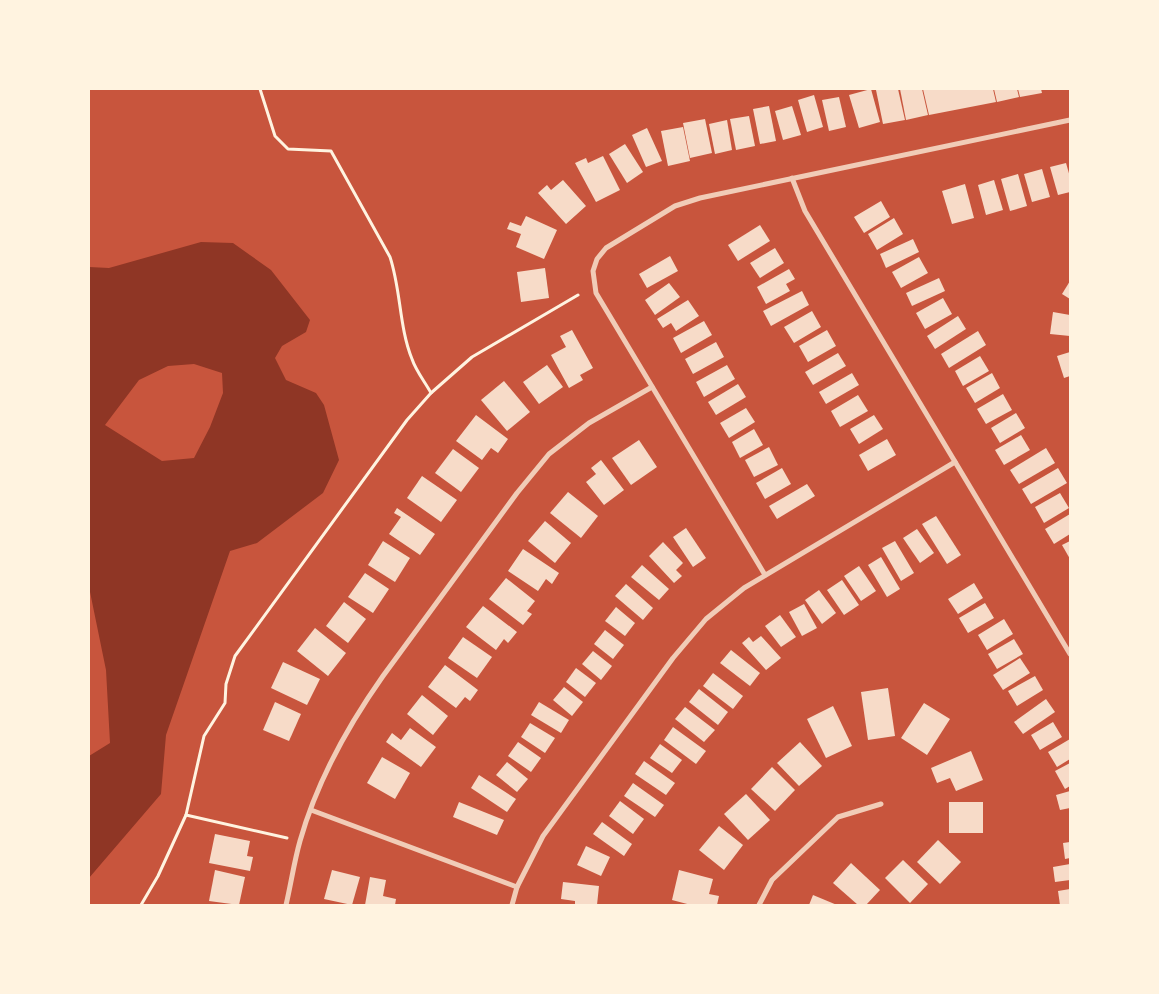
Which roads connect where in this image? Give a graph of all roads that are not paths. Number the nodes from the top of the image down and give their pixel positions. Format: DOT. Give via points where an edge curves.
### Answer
graph roads {
  1 [pos="1070,120"];
  2 [pos="792,178"];
  3 [pos="652,387"];
  4 [pos="955,462"];
  5 [pos="765,576"];
  6 [pos="1070,654"];
  7 [pos="881,804"];
  8 [pos="311,810"];
  9 [pos="517,887"];
  10 [pos="286,905"];
  11 [pos="512,905"];
  12 [pos="760,905"];
  1 -- 2 [label="street"];
  2 -- 3 [label="street" via="675,206 606,248 597,259 593,271 596,293"];
  2 -- 4 [label="street" via="805,210"];
  3 -- 5 [label="street"];
  3 -- 8 [label="street" via="566,439 521,487 364,703 328,766"];
  4 -- 5 [label="street"];
  4 -- 6 [label="street"];
  5 -- 9 [label="street" via="723,604 679,650 543,836"];
  7 -- 12 [label="street" via="838,817 772,880"];
  8 -- 9 [label="street"];
  8 -- 10 [label="street" via="300,841"];
  9 -- 11 [label="street"];
}
